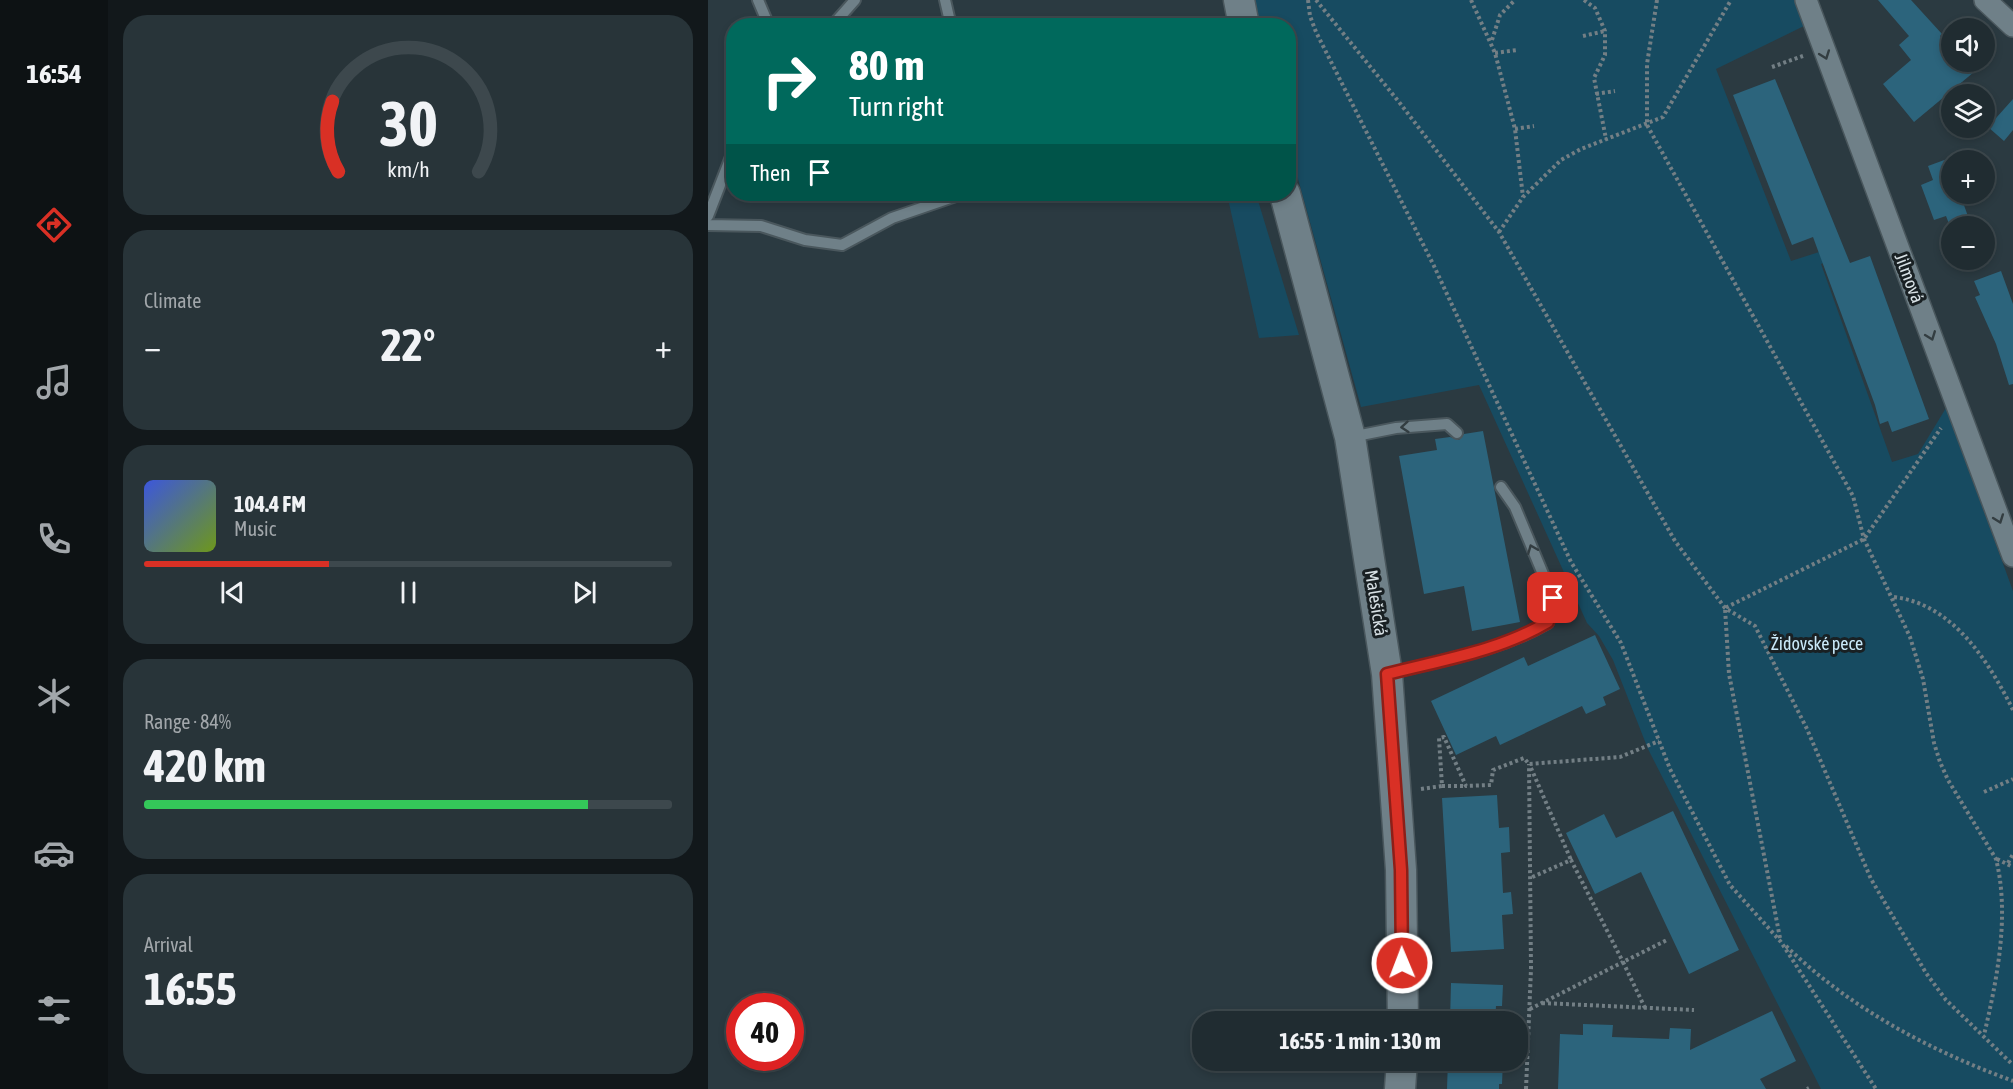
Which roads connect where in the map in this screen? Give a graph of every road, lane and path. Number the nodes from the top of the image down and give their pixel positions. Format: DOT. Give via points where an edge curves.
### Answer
graph roads {
  1 [pos="758,0"];
  2 [pos="855,0"];
  3 [pos="945,0"];
  4 [pos="1239,0"];
  5 [pos="1308,0"];
  6 [pos="1316,0"];
  7 [pos="1471,0"];
  8 [pos="1584,0"];
  9 [pos="1657,0"];
  10 [pos="1731,0"];
  11 [pos="1806,0"];
  12 [pos="1985,0"];
  13 [pos="1513,1"];
  14 [pos="766,18"];
  15 [pos="839,18"];
  16 [pos="949,18"];
  17 [pos="1242,18"];
  18 [pos="2013,26"];
  19 [pos="1605,31"];
  20 [pos="1583,36"];
  21 [pos="1492,41"];
  22 [pos="1823,49"];
  23 [pos="1516,50"];
  24 [pos="1496,53"];
  25 [pos="1772,67"];
  26 [pos="1615,91"];
  27 [pos="1596,94"];
  28 [pos="1647,125"];
  29 [pos="1534,126"];
  30 [pos="1515,129"];
  31 [pos="1606,140"];
  32 [pos="726,170"];
  33 [pos="1522,197"];
  34 [pos="942,201"];
  35 [pos="1287,201"];
  36 [pos="708,216"];
  37 [pos="708,225"];
  38 [pos="1499,232"];
  39 [pos="1943,426"];
  40 [pos="1457,433"];
  41 [pos="1350,437"];
  42 [pos="1501,487"];
  43 [pos="1864,539"];
  44 [pos="2013,556"];
  45 [pos="1893,597"];
  46 [pos="1725,609"];
  47 [pos="1387,674"];
  48 [pos="2013,710"];
  49 [pos="1659,741"];
  50 [pos="1529,764"];
  51 [pos="2013,780"];
  52 [pos="1442,786"];
  53 [pos="1466,786"];
  54 [pos="1420,789"];
  55 [pos="1984,792"];
  56 [pos="2013,854"];
  57 [pos="1996,859"];
  58 [pos="1572,860"];
  59 [pos="2008,863"];
  60 [pos="2013,867"];
  61 [pos="1530,878"];
  62 [pos="1666,940"];
  63 [pos="1781,942"];
  64 [pos="1623,962"];
  65 [pos="1541,1003"];
  66 [pos="1645,1008"];
  67 [pos="1529,1009"];
  68 [pos="1694,1010"];
  69 [pos="1403,1011"];
  70 [pos="1984,1035"];
  71 [pos="2013,1065"];
  72 [pos="1401,1071"];
  73 [pos="2013,1081"];
  74 [pos="1400,1089"];
  75 [pos="1526,1089"];
  76 [pos="1876,1089"];
  1 -- 14 [label="lane"];
  2 -- 15 [label="lane"];
  3 -- 16 [label="lane"];
  4 -- 17 [label="street"];
  5 -- 49 [label="path" via="1316,32 1434,266 1571,562 1621,643"];
  6 -- 38 [label="path"];
  7 -- 21 [label="path"];
  8 -- 19 [label="path" via="1595,8"];
  9 -- 28 [label="path" via="1647,64"];
  10 -- 28 [label="path" via="1663,117"];
  11 -- 22 [label="street, Jilmová"];
  12 -- 18 [label="street"];
  13 -- 21 [label="path" via="1500,15"];
  19 -- 20 [label="path"];
  19 -- 27 [label="path" via="1605,55 1594,78"];
  21 -- 24 [label="path"];
  22 -- 25 [label="path"];
  22 -- 44 [label="street, Jilmová, one-way"];
  23 -- 24 [label="path"];
  24 -- 30 [label="path"];
  26 -- 27 [label="path"];
  27 -- 31 [label="path"];
  28 -- 31 [label="path"];
  28 -- 43 [label="path" via="1853,496"];
  29 -- 30 [label="path"];
  30 -- 33 [label="path"];
  31 -- 33 [label="path" via="1562,160"];
  32 -- 36 [label="lane"];
  33 -- 38 [label="path"];
  34 -- 37 [label="lane" via="892,218 842,245 805,240 761,226"];
  35 -- 41 [label="street, Malešická"];
  38 -- 46 [label="path" via="1675,541"];
  39 -- 43 [label="path"];
  40 -- 41 [label="lane, one-way" via="1448,424"];
  41 -- 47 [label="street, Malešická"];
  47 -- 42 [label="lane, one-way" via="1478,652 1528,634 1548,622 1553,598 1515,507"];
  43 -- 45 [label="path"];
  43 -- 46 [label="path"];
  45 -- 48 [label="path" via="1923,605 1974,646"];
  45 -- 57 [label="path" via="1923,679 1940,762"];
  46 -- 63 [label="path" via="1729,674"];
  46 -- 70 [label="path" via="1755,626 1899,930 1946,1000"];
  47 -- 69 [label="street, Malešická" via="1401,870"];
  49 -- 50 [label="path" via="1620,757"];
  49 -- 63 [label="path" via="1730,885"];
  50 -- 53 [label="path" via="1524,758 1493,770 1491,785"];
  50 -- 58 [label="path"];
  50 -- 61 [label="path"];
  51 -- 55 [label="path"];
  52 -- 53 [label="path"];
  52 -- 53 [label="path" via="1439,738 1444,737"];
  52 -- 54 [label="path"];
  56 -- 59 [label="path"];
  57 -- 59 [label="path"];
  57 -- 70 [label="path" via="2001,919 1994,991"];
  58 -- 61 [label="path"];
  58 -- 64 [label="path"];
  59 -- 60 [label="path"];
  61 -- 67 [label="path"];
  62 -- 64 [label="path"];
  63 -- 73 [label="path" via="1826,983 1927,1047"];
  63 -- 76 [label="path"];
  64 -- 65 [label="path"];
  64 -- 66 [label="path"];
  65 -- 66 [label="path"];
  65 -- 67 [label="path"];
  66 -- 68 [label="path"];
  67 -- 75 [label="path"];
  70 -- 71 [label="path"];
  72 -- 74 [label="street"];
}
